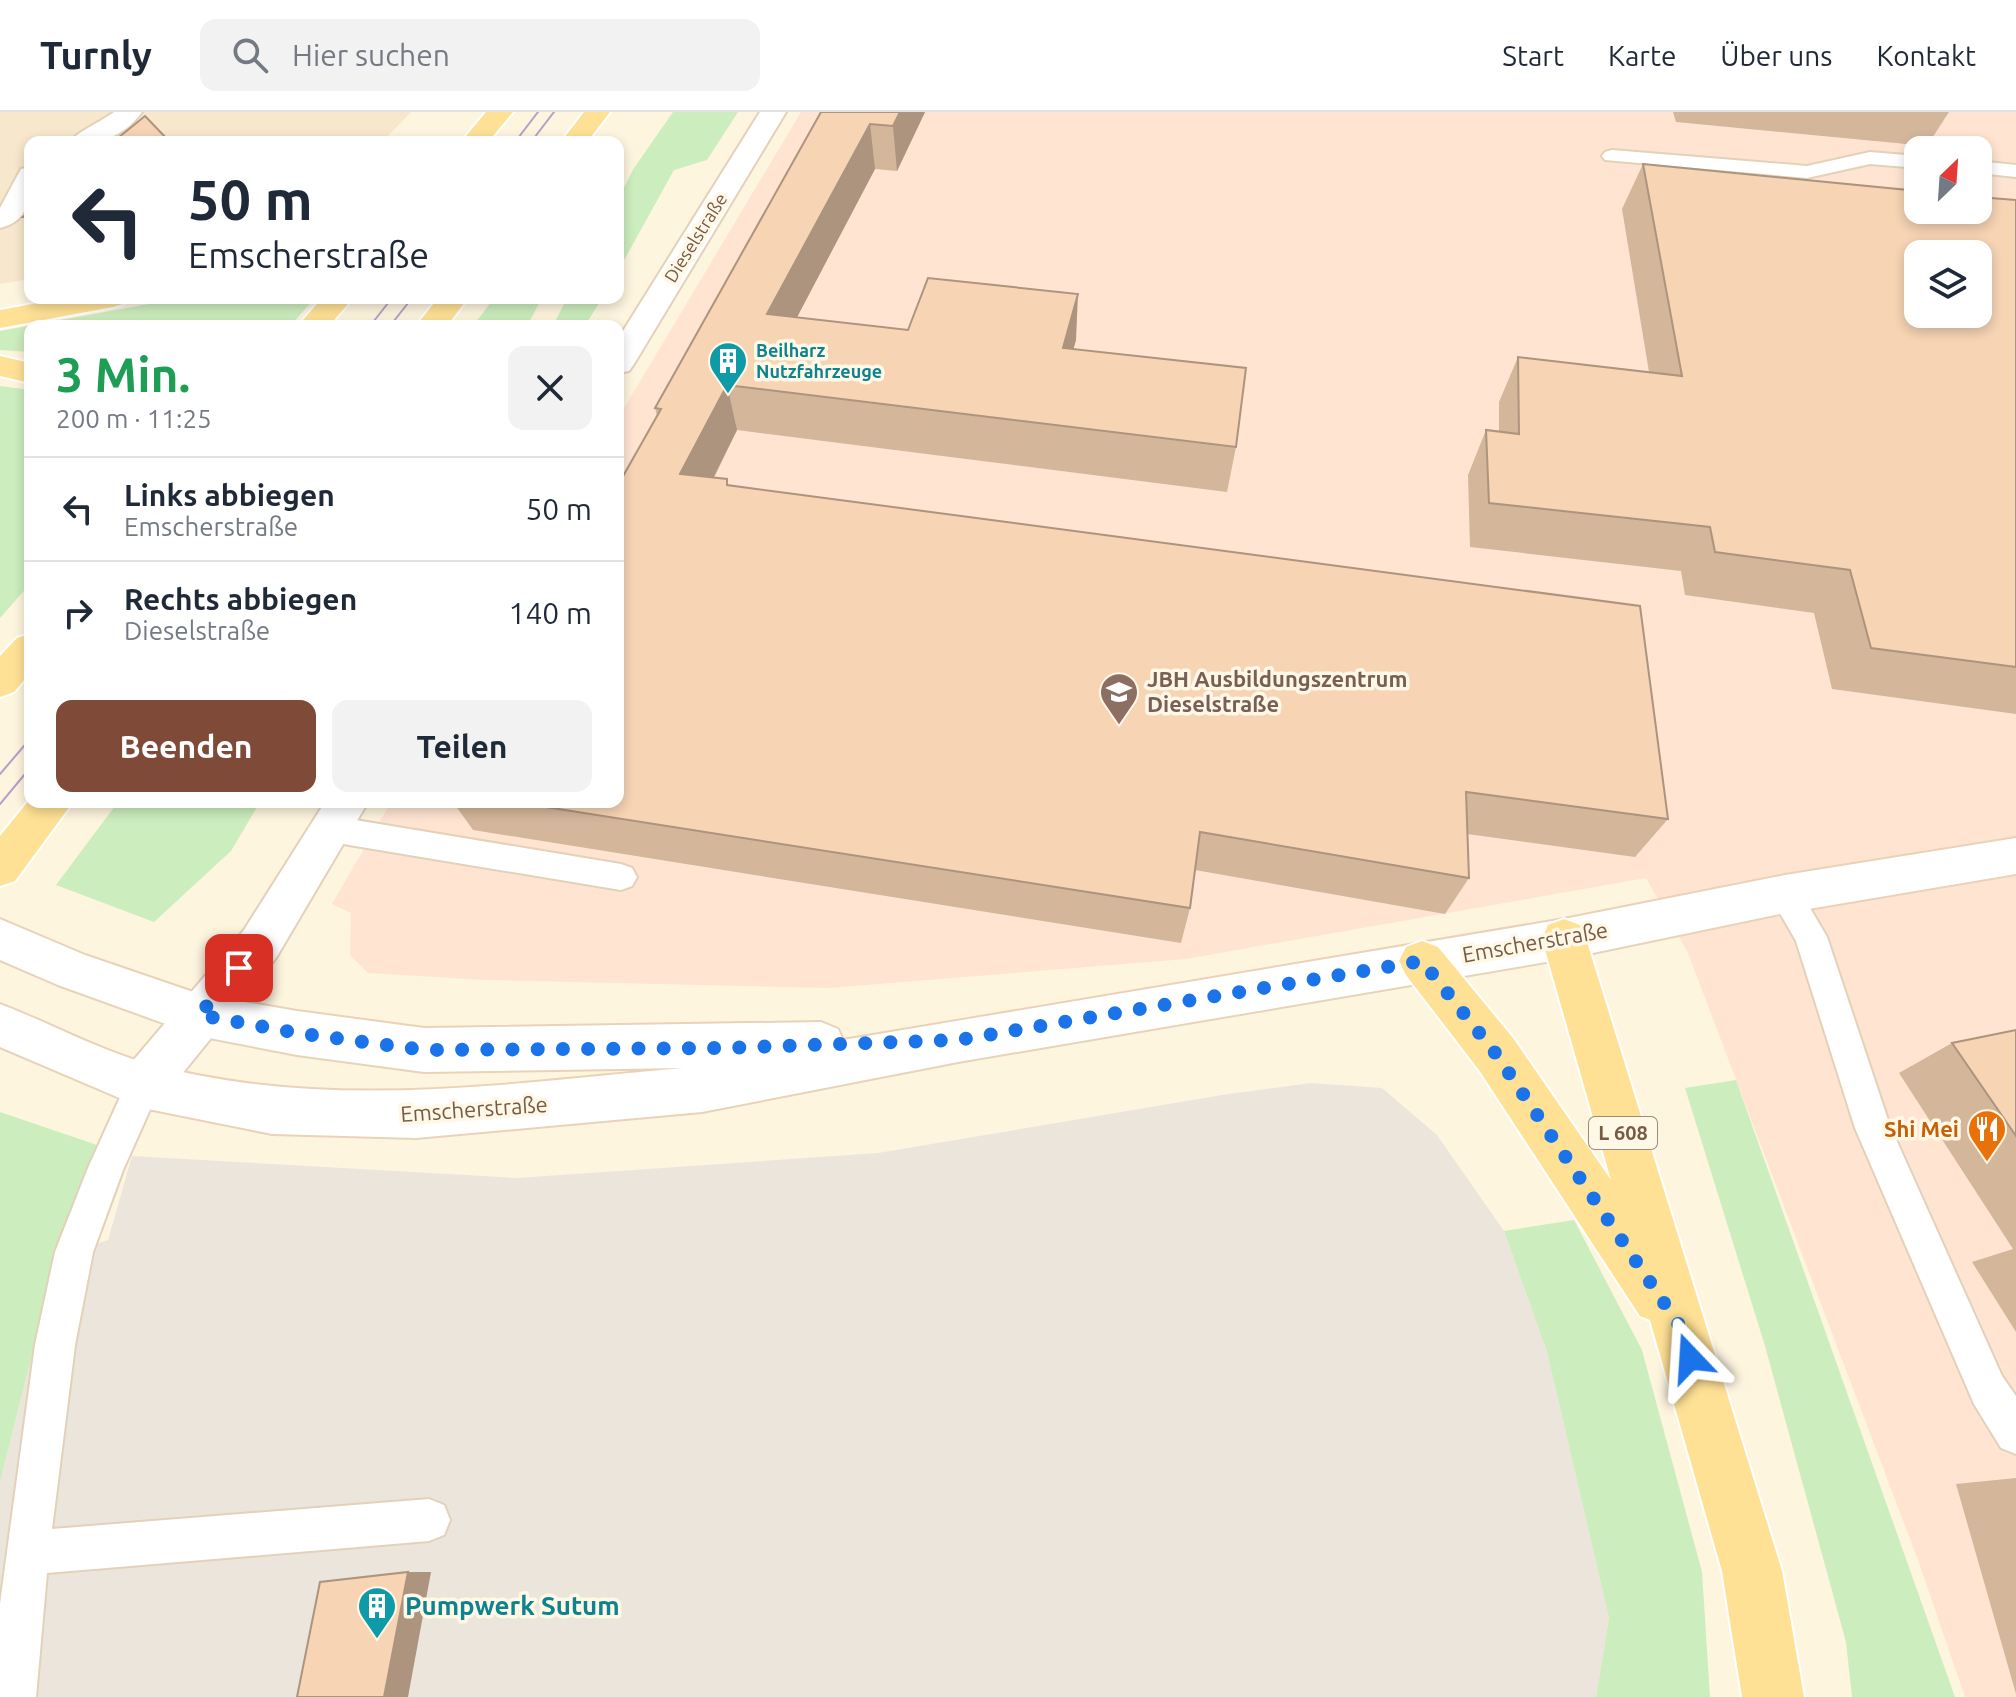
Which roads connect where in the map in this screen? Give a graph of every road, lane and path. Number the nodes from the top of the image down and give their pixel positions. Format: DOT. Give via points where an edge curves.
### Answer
graph roads {
  1 [pos="129,112"];
  2 [pos="597,112"];
  3 [pos="773,112"];
  4 [pos="95,136"];
  5 [pos="579,136"];
  6 [pos="1612,156"];
  7 [pos="1904,161"];
  8 [pos="1992,168"];
  9 [pos="2016,171"];
  10 [pos="24,187"];
  11 [pos="0,220"];
  12 [pos="81,304"];
  13 [pos="333,304"];
  14 [pos="448,304"];
  15 [pos="0,319"];
  16 [pos="318,320"];
  17 [pos="436,320"];
  18 [pos="624,354"];
  19 [pos="0,366"];
  20 [pos="24,372"];
  21 [pos="24,655"];
  22 [pos="0,682"];
  23 [pos="47,808"];
  24 [pos="339,815"];
  25 [pos="2016,856"];
  26 [pos="3,864"];
  27 [pos="621,877"];
  28 [pos="1785,894"];
  29 [pos="0,939"];
  30 [pos="1564,939"];
  31 [pos="1422,961"];
  32 [pos="199,1015"];
  33 [pos="0,1025"];
  34 [pos="958,1040"];
  35 [pos="143,1085"];
  36 [pos="1681,1328"];
  37 [pos="2016,1433"];
  38 [pos="429,1520"];
  39 [pos="27,1553"];
  40 [pos="13,1697"];
  41 [pos="1773,1697"];
  1 -- 4 [label="street"];
  2 -- 5 [label="main road"];
  3 -- 18 [label="street, Dieselstraße"];
  6 -- 7 [label="lane" via="1807,172 1870,158"];
  8 -- 9 [label="lane"];
  10 -- 11 [label="street" via="11,213"];
  12 -- 15 [label="main road"];
  13 -- 16 [label="main road"];
  14 -- 17 [label="main road"];
  19 -- 20 [label="main road"];
  21 -- 22 [label="main road"];
  23 -- 26 [label="main road"];
  24 -- 27 [label="lane"];
  24 -- 32 [label="street" via="260,944"];
  25 -- 28 [label="street, Emscherstraße"];
  28 -- 30 [label="street, Emscherstraße"];
  28 -- 37 [label="lane" via="1811,937 1873,1128 1988,1390"];
  29 -- 32 [label="street, Emscherstraße"];
  30 -- 31 [label="street, Emscherstraße"];
  30 -- 36 [label="main road, L 608"];
  31 -- 34 [label="street, Emscherstraße"];
  31 -- 36 [label="main road, L 608" via="1496,1054"];
  32 -- 34 [label="street, Emscherstraße" via="424,1050"];
  32 -- 35 [label="street"];
  33 -- 35 [label="street, Emscherstraße"];
  34 -- 35 [label="street, Emscherstraße" via="702,1089 416,1115 272,1111"];
  35 -- 39 [label="lane" via="74,1252 55,1345"];
  36 -- 41 [label="main road, L 608" via="1752,1571"];
  38 -- 39 [label="lane"];
  39 -- 40 [label="lane"];
}
